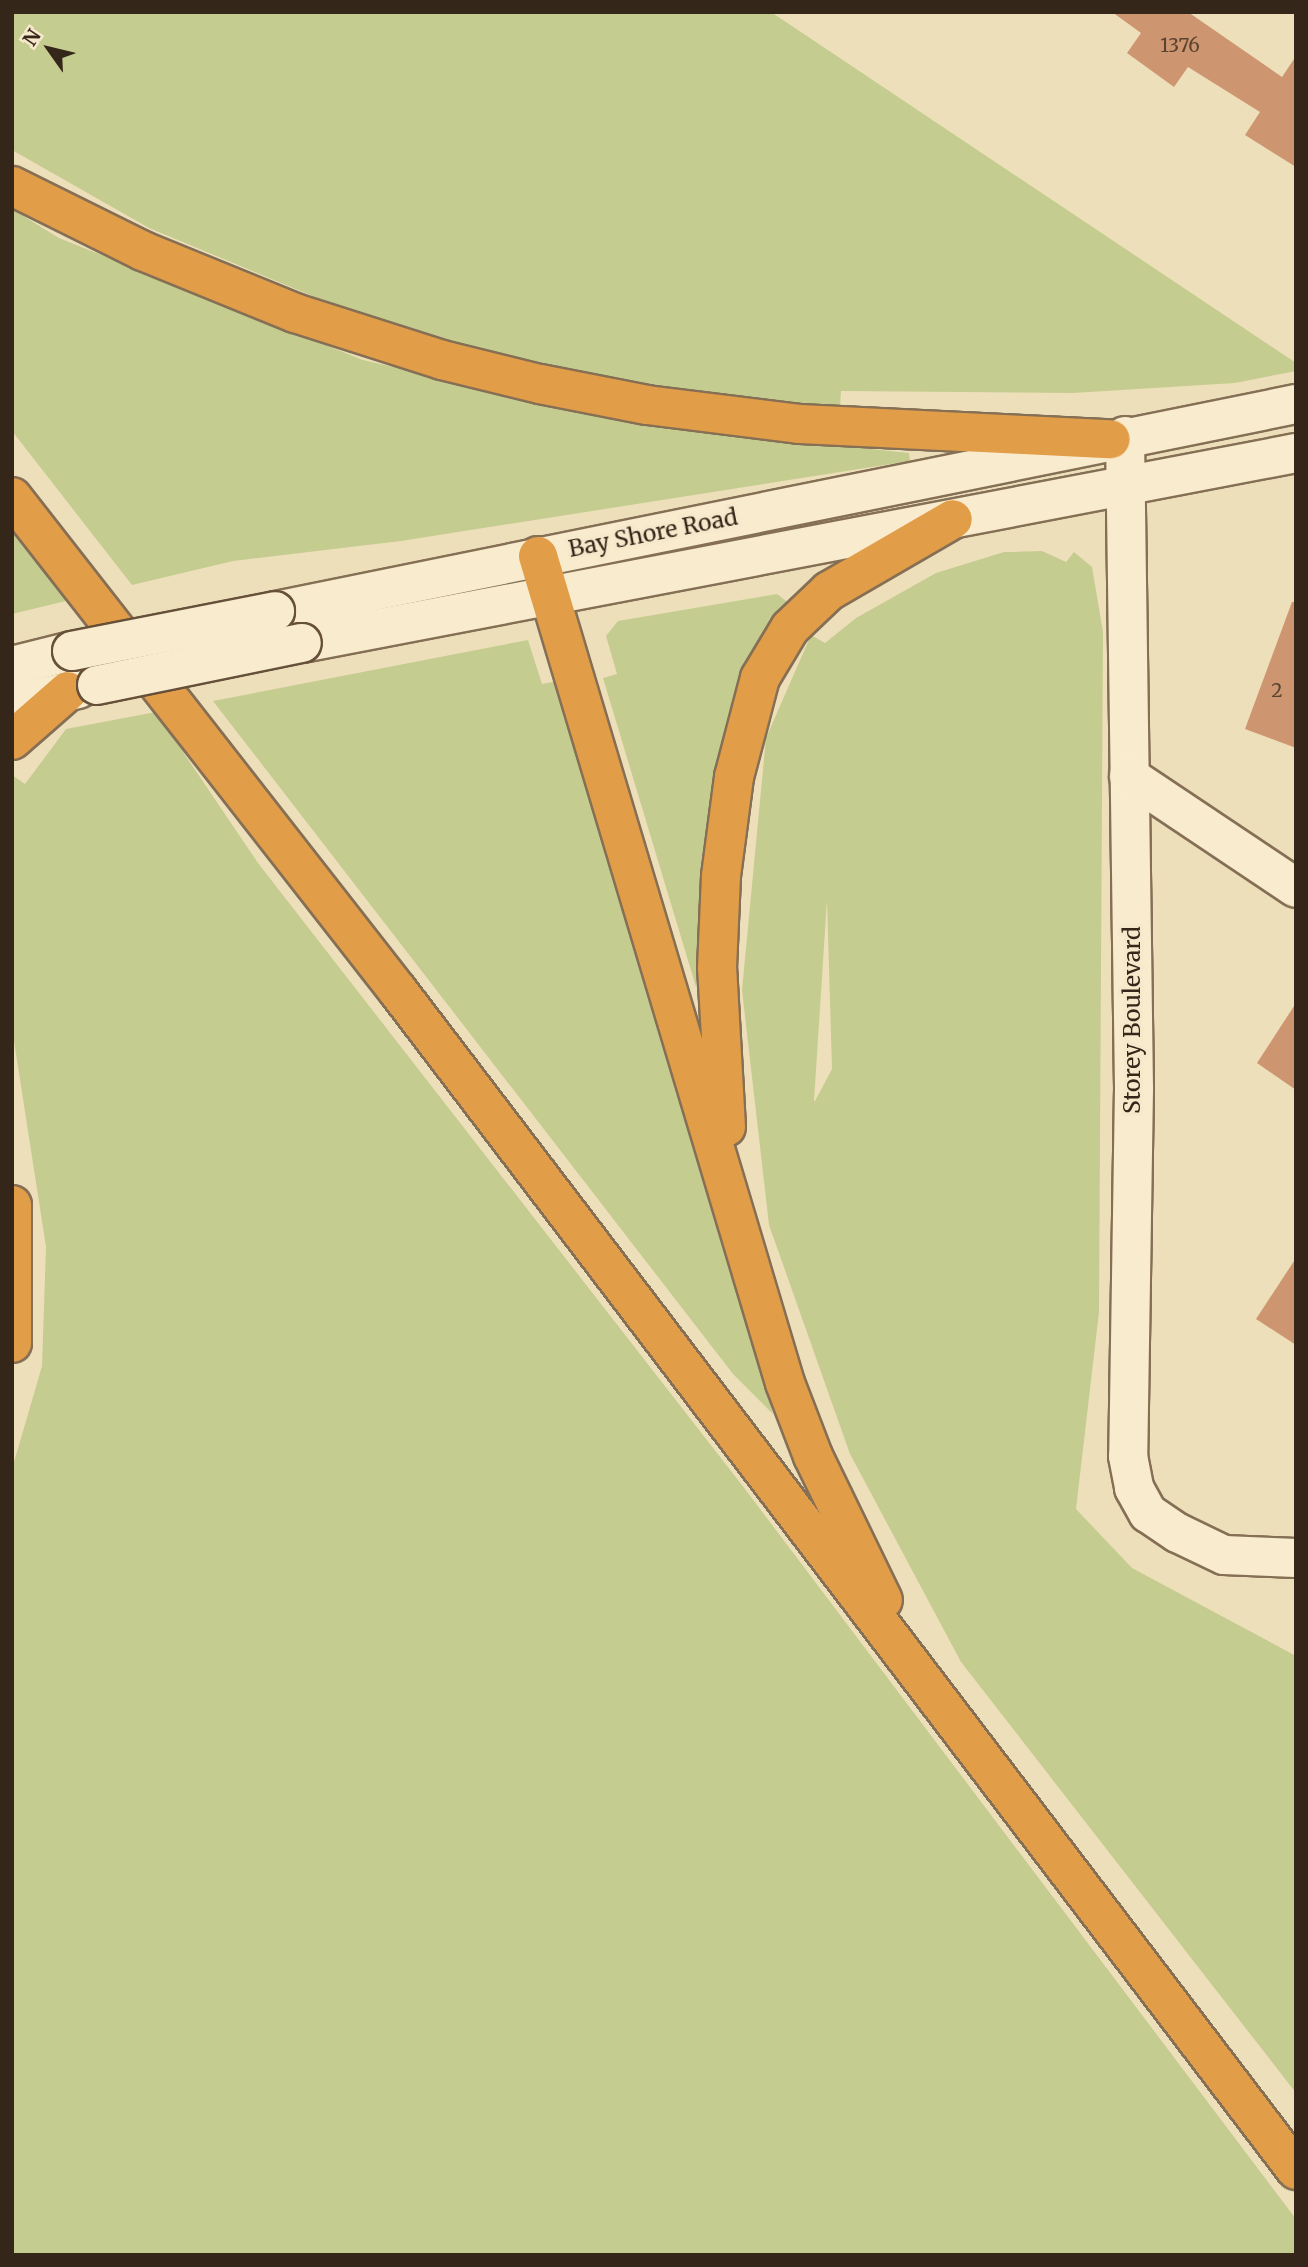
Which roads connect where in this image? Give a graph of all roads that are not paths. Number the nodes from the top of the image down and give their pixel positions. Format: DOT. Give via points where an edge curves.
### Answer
graph roads {
  1 [pos="12,186"];
  2 [pos="1296,404"];
  3 [pos="1118,438"];
  4 [pos="1296,453"];
  5 [pos="1124,485"];
  6 [pos="12,497"];
  7 [pos="953,519"];
  8 [pos="538,556"];
  9 [pos="550,595"];
  10 [pos="12,666"];
  11 [pos="82,688"];
  12 [pos="12,704"];
  13 [pos="12,740"];
  14 [pos="1129,776"];
  15 [pos="1296,888"];
  16 [pos="730,1195"];
  17 [pos="12,1205"];
  18 [pos="12,1343"];
  19 [pos="1296,1558"];
  20 [pos="925,1684"];
  21 [pos="1296,2170"];
  1 -- 3 [label="highway" via="143,251 284,309 442,360 540,384 647,405 799,424"];
  2 -- 3 [label="main road, Bay Shore Road"];
  3 -- 5 [label="main road, Storey Boulevard"];
  3 -- 8 [label="main road, Bay Shore Road"];
  4 -- 5 [label="main road, Bay Shore Road"];
  5 -- 7 [label="main road, Bay Shore Road"];
  5 -- 14 [label="main road, Storey Boulevard"];
  6 -- 20 [label="highway" via="398,991"];
  7 -- 9 [label="main road, Bay Shore Road"];
  7 -- 16 [label="highway" via="871,563 806,611 779,643 754,698 734,777 718,926"];
  8 -- 9 [label="highway"];
  8 -- 10 [label="main road, Bay Shore Road, bridge"];
  9 -- 11 [label="main road, Bay Shore Road, bridge"];
  9 -- 16 [label="highway"];
  11 -- 12 [label="main road, Bay Shore Road"];
  11 -- 13 [label="highway"];
  14 -- 15 [label="main road"];
  14 -- 19 [label="main road, Storey Boulevard" via="1134,1088 1128,1456 1134,1488 1148,1513 1224,1555"];
  16 -- 20 [label="highway" via="799,1421"];
  17 -- 18 [label="highway"];
  20 -- 21 [label="highway"];
}
